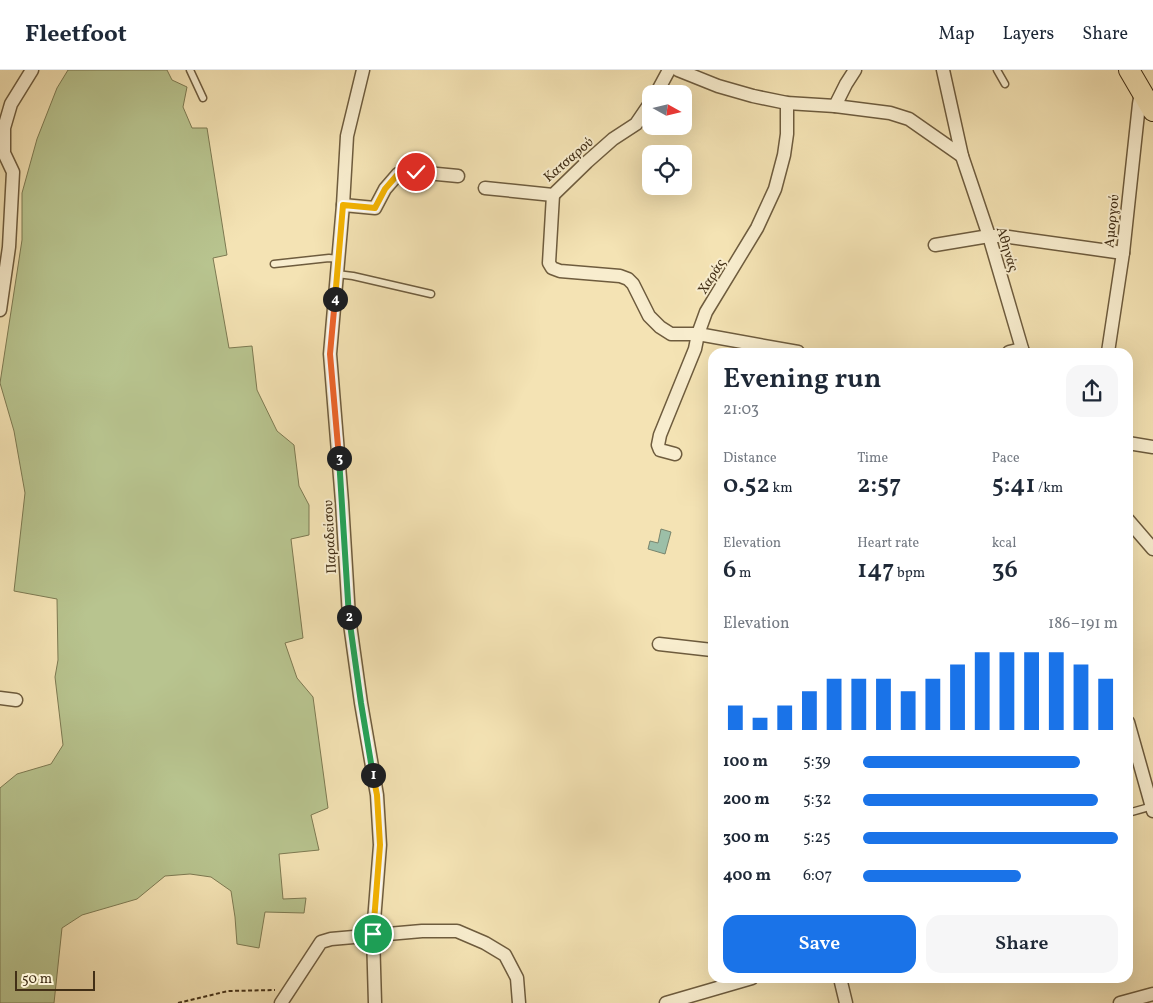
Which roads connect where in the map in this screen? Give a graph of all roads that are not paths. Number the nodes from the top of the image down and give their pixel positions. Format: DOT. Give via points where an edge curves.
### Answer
graph roads {
  1 [pos="32,70"];
  2 [pos="190,70"];
  3 [pos="363,70"];
  4 [pos="669,70"];
  5 [pos="678,70"];
  6 [pos="855,70"];
  7 [pos="943,70"];
  8 [pos="997,70"];
  9 [pos="1129,70"];
  10 [pos="1006,84"];
  11 [pos="661,85"];
  12 [pos="1141,92"];
  13 [pos="203,98"];
  14 [pos="786,103"];
  15 [pos="835,106"];
  16 [pos="1153,111"];
  17 [pos="642,115"];
  18 [pos="2,153"];
  19 [pos="962,156"];
  20 [pos="458,176"];
  21 [pos="485,188"];
  22 [pos="553,195"];
  23 [pos="343,205"];
  24 [pos="988,236"];
  25 [pos="935,245"];
  26 [pos="1123,253"];
  27 [pos="338,259"];
  28 [pos="3,262"];
  29 [pos="274,264"];
  30 [pos="337,274"];
  31 [pos="431,294"];
  32 [pos="0,310"];
  33 [pos="698,334"];
  34 [pos="776,348"];
  35 [pos="1022,348"];
  36 [pos="1109,348"];
  37 [pos="1133,444"];
  38 [pos="1153,447"];
  39 [pos="675,454"];
  40 [pos="1133,526"];
  41 [pos="1153,549"];
  42 [pos="659,644"];
  43 [pos="708,650"];
  44 [pos="0,698"];
  45 [pos="16,700"];
  46 [pos="1133,739"];
  47 [pos="1153,808"];
  48 [pos="1133,812"];
  49 [pos="373,934"];
  50 [pos="735,983"];
  51 [pos="841,983"];
  52 [pos="1153,994"];
  53 [pos="281,1003"];
  54 [pos="375,1003"];
  55 [pos="519,1003"];
  56 [pos="666,1003"];
  57 [pos="846,1003"];
  58 [pos="1120,1003"];
  1 -- 18 [label="street" via="11,104 4,128"];
  2 -- 13 [label="lane"];
  3 -- 23 [label="street, Παραδείσου" via="347,136"];
  4 -- 11 [label="street"];
  5 -- 14 [label="street" via="718,86"];
  6 -- 15 [label="street"];
  7 -- 19 [label="street, Αθηνάς"];
  8 -- 10 [label="lane"];
  9 -- 12 [label="main road"];
  12 -- 16 [label="main road"];
  12 -- 26 [label="street, Αμοργού"];
  14 -- 15 [label="street"];
  14 -- 33 [label="street, Χαράς" via="787,134 775,189 757,228 706,312"];
  15 -- 19 [label="street" via="890,113 909,119"];
  17 -- 22 [label="street, Κατσαρού" via="636,124 587,162"];
  18 -- 28 [label="street" via="12,172 9,247"];
  19 -- 24 [label="street, Αθηνάς"];
  20 -- 23 [label="street" via="416,172 398,174 375,208"];
  21 -- 22 [label="street, Κατσαρού"];
  22 -- 33 [label="street" via="549,263 552,268 628,279 649,316 660,327 671,334"];
  23 -- 27 [label="street, Παραδείσου"];
  24 -- 25 [label="street"];
  24 -- 26 [label="street"];
  24 -- 35 [label="street, Αθηνάς"];
  26 -- 36 [label="street, Αμοργού"];
  27 -- 29 [label="lane"];
  27 -- 30 [label="street, Παραδείσου"];
  28 -- 32 [label="street"];
  30 -- 31 [label="lane"];
  30 -- 49 [label="street, Παραδείσου" via="330,354 349,617 377,795 380,845"];
  33 -- 34 [label="street"];
  33 -- 39 [label="street, Χαράς" via="696,350 658,445 660,450"];
  37 -- 38 [label="street"];
  40 -- 41 [label="street"];
  42 -- 43 [label="street"];
  44 -- 45 [label="street"];
  46 -- 47 [label="street"];
  47 -- 48 [label="lane"];
  49 -- 53 [label="street" via="321,942"];
  49 -- 54 [label="street, Παραδείσου"];
  49 -- 55 [label="street" via="457,931 485,943 505,954 517,978"];
  50 -- 56 [label="street"];
  51 -- 57 [label="street"];
  52 -- 58 [label="street"];
}
